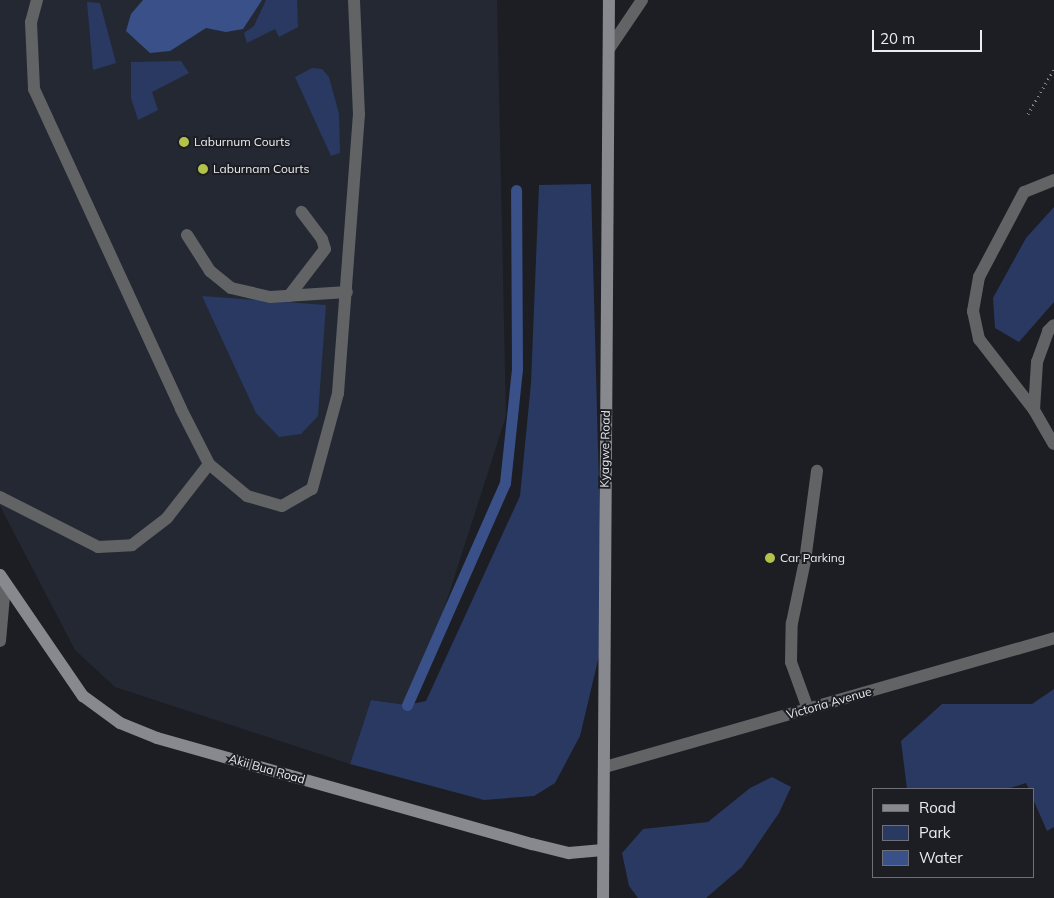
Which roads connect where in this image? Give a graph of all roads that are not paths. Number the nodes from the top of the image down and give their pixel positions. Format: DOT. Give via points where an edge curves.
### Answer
graph roads {
  1 [pos="37,0"];
  2 [pos="354,0"];
  3 [pos="609,0"];
  4 [pos="642,0"];
  5 [pos="608,49"];
  6 [pos="1054,180"];
  7 [pos="302,212"];
  8 [pos="187,235"];
  9 [pos="347,292"];
  10 [pos="289,296"];
  11 [pos="1054,325"];
  12 [pos="1034,410"];
  13 [pos="1054,444"];
  14 [pos="209,464"];
  15 [pos="818,471"];
  16 [pos="0,497"];
  17 [pos="3,580"];
  18 [pos="1054,638"];
  19 [pos="0,641"];
  20 [pos="808,709"];
  21 [pos="605,767"];
  22 [pos="603,850"];
  23 [pos="603,898"];
  1 -- 14 [label="street" via="31,22 34,89"];
  2 -- 9 [label="street" via="359,115"];
  3 -- 5 [label="street, Kyagwe Road"];
  4 -- 5 [label="street"];
  5 -- 21 [label="street, Kyagwe Road" via="603,639"];
  6 -- 12 [label="street" via="1024,192 979,277 973,311 979,339"];
  7 -- 10 [label="street" via="322,239 325,249"];
  8 -- 10 [label="street" via="210,271 231,288 270,297"];
  9 -- 10 [label="street"];
  9 -- 14 [label="street" via="338,393 325,453 312,489 282,506 247,496"];
  11 -- 12 [label="street" via="1048,331 1036,362"];
  12 -- 13 [label="street"];
  14 -- 16 [label="street" via="167,518 132,545 98,547"];
  15 -- 20 [label="street" via="792,623 791,662"];
  17 -- 19 [label="street"];
  17 -- 22 [label="street, Akii Bua Road" via="83,696 120,723 157,738 532,844 570,853"];
  18 -- 20 [label="street, Victoria Avenue"];
  20 -- 21 [label="street, Victoria Avenue"];
  21 -- 22 [label="street, Kyagwe Road"];
  22 -- 23 [label="street, Kyagwe Road"];
}
